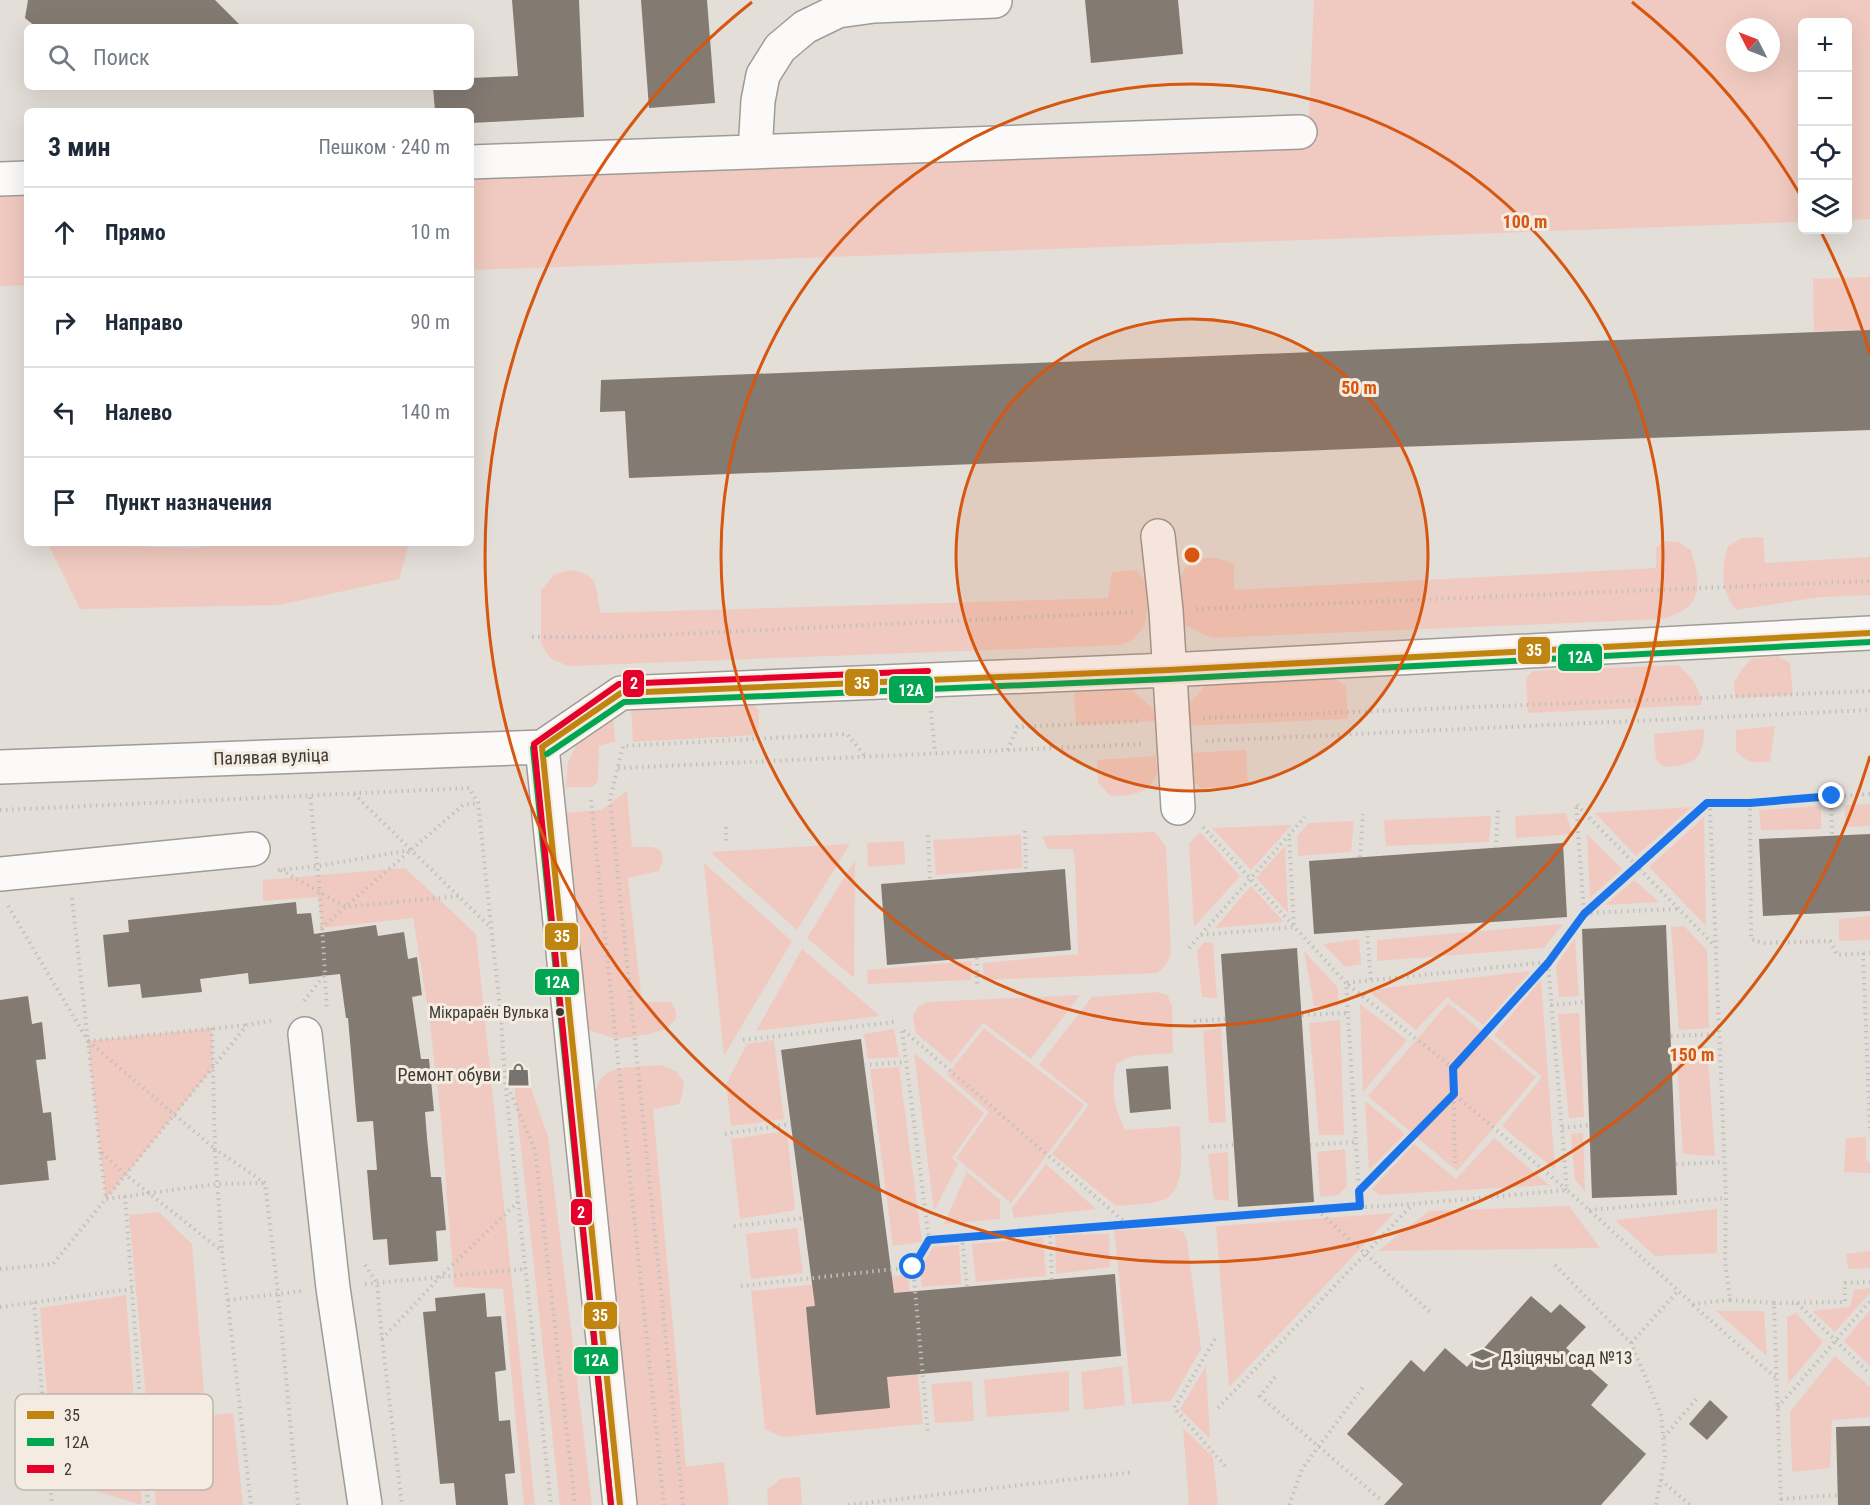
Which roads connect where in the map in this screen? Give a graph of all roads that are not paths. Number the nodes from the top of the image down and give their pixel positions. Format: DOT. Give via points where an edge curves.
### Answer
graph roads {
  1 [pos="995,2"];
  2 [pos="1300,132"];
  3 [pos="754,152"];
  4 [pos="474,162"];
  5 [pos="24,178"];
  6 [pos="0,179"];
  7 [pos="1158,536"];
  8 [pos="1870,633"];
  9 [pos="1168,670"];
  10 [pos="542,747"];
  11 [pos="0,766"];
  12 [pos="1189,815"];
  13 [pos="253,849"];
  14 [pos="2,886"];
  15 [pos="294,1021"];
  16 [pos="365,1505"];
  17 [pos="620,1505"];
  1 -- 3 [label="street" via="865,7 838,11 805,27 780,48 763,75"];
  2 -- 3 [label="street"];
  3 -- 4 [label="street"];
  5 -- 6 [label="street"];
  7 -- 9 [label="street"];
  8 -- 9 [label="street"];
  9 -- 10 [label="street" via="621,693"];
  9 -- 12 [label="street" via="1173,731"];
  10 -- 11 [label="street, Палявая вуліца"];
  10 -- 17 [label="street"];
  13 -- 14 [label="street"];
  15 -- 16 [label="street"];
}
